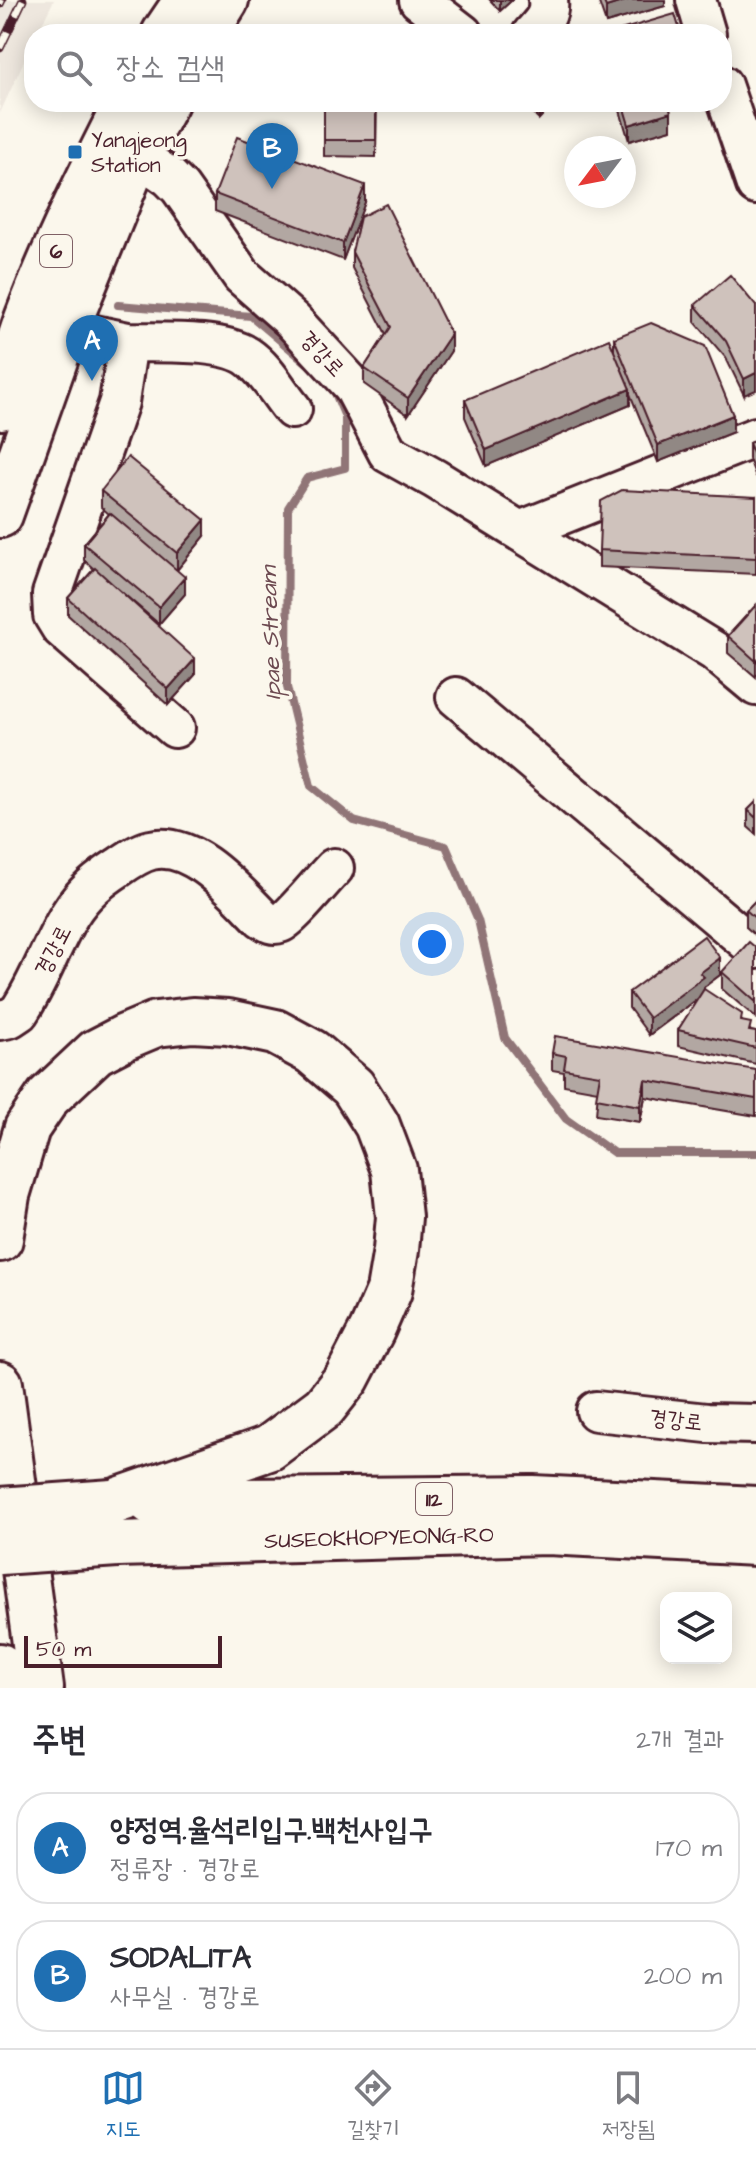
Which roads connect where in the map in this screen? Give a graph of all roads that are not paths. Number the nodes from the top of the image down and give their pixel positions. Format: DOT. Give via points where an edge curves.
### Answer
graph roads {
  1 [pos="187,0"];
  2 [pos="226,0"];
  3 [pos="419,0"];
  4 [pos="548,0"];
  5 [pos="696,0"];
  6 [pos="171,24"];
  7 [pos="211,24"];
  8 [pos="450,24"];
  9 [pos="541,24"];
  10 [pos="703,24"];
  11 [pos="122,112"];
  12 [pos="161,112"];
  13 [pos="731,112"];
  14 [pos="137,155"];
  15 [pos="756,185"];
  16 [pos="31,322"];
  17 [pos="128,342"];
  18 [pos="0,407"];
  19 [pos="292,409"];
  20 [pos="756,437"];
  21 [pos="0,515"];
  22 [pos="520,531"];
  23 [pos="756,686"];
  24 [pos="456,697"];
  25 [pos="175,728"];
  26 [pos="334,868"];
  27 [pos="756,949"];
  28 [pos="0,1020"];
  29 [pos="0,1239"];
  30 [pos="0,1384"];
  31 [pos="596,1411"];
  32 [pos="756,1424"];
  33 [pos="756,1509"];
  34 [pos="0,1510"];
  35 [pos="115,1523"];
  36 [pos="756,1543"];
  37 [pos="0,1552"];
  38 [pos="0,1666"];
  39 [pos="3,1688"];
  40 [pos="41,1688"];
  1 -- 6 [label="main road"];
  2 -- 7 [label="main road"];
  3 -- 8 [label="street"];
  4 -- 9 [label="street" via="549,12"];
  5 -- 10 [label="street"];
  11 -- 16 [label="main road, 6"];
  12 -- 14 [label="main road, 6"];
  13 -- 15 [label="street"];
  14 -- 16 [label="main road, 6"];
  14 -- 22 [label="street, 경강로" via="180,188 242,276 340,370 365,405 388,453"];
  16 -- 17 [label="street"];
  16 -- 18 [label="main road, 6"];
  16 -- 21 [label="main road, 6"];
  17 -- 19 [label="street" via="236,351 258,366"];
  17 -- 25 [label="street" via="119,402 51,605 61,628"];
  20 -- 22 [label="street"];
  22 -- 23 [label="street, 경강로" via="714,651"];
  24 -- 27 [label="street"];
  26 -- 28 [label="street, 경강로" via="274,924 200,861 168,849 138,854 82,897 19,1012"];
  29 -- 35 [label="main road" via="27,1128 48,1097 96,1052 156,1024 228,1022 275,1032 312,1052 353,1087 377,1125 394,1170 396,1250 389,1291 347,1378 324,1407 269,1448"];
  30 -- 40 [label="main road"];
  31 -- 32 [label="street, 경강로"];
  33 -- 35 [label="main road, SUSEOKHOPYEONG-RO / 112" via="533,1498"];
  34 -- 35 [label="main road, SUSEOKHOPYEONG-RO / 112, bridge"];
  35 -- 36 [label="main road, SUSEOKHOPYEONG-RO / 112" via="548,1532"];
  35 -- 37 [label="main road, SUSEOKHOPYEONG-RO / 112, bridge"];
  38 -- 39 [label="main road"];
}
